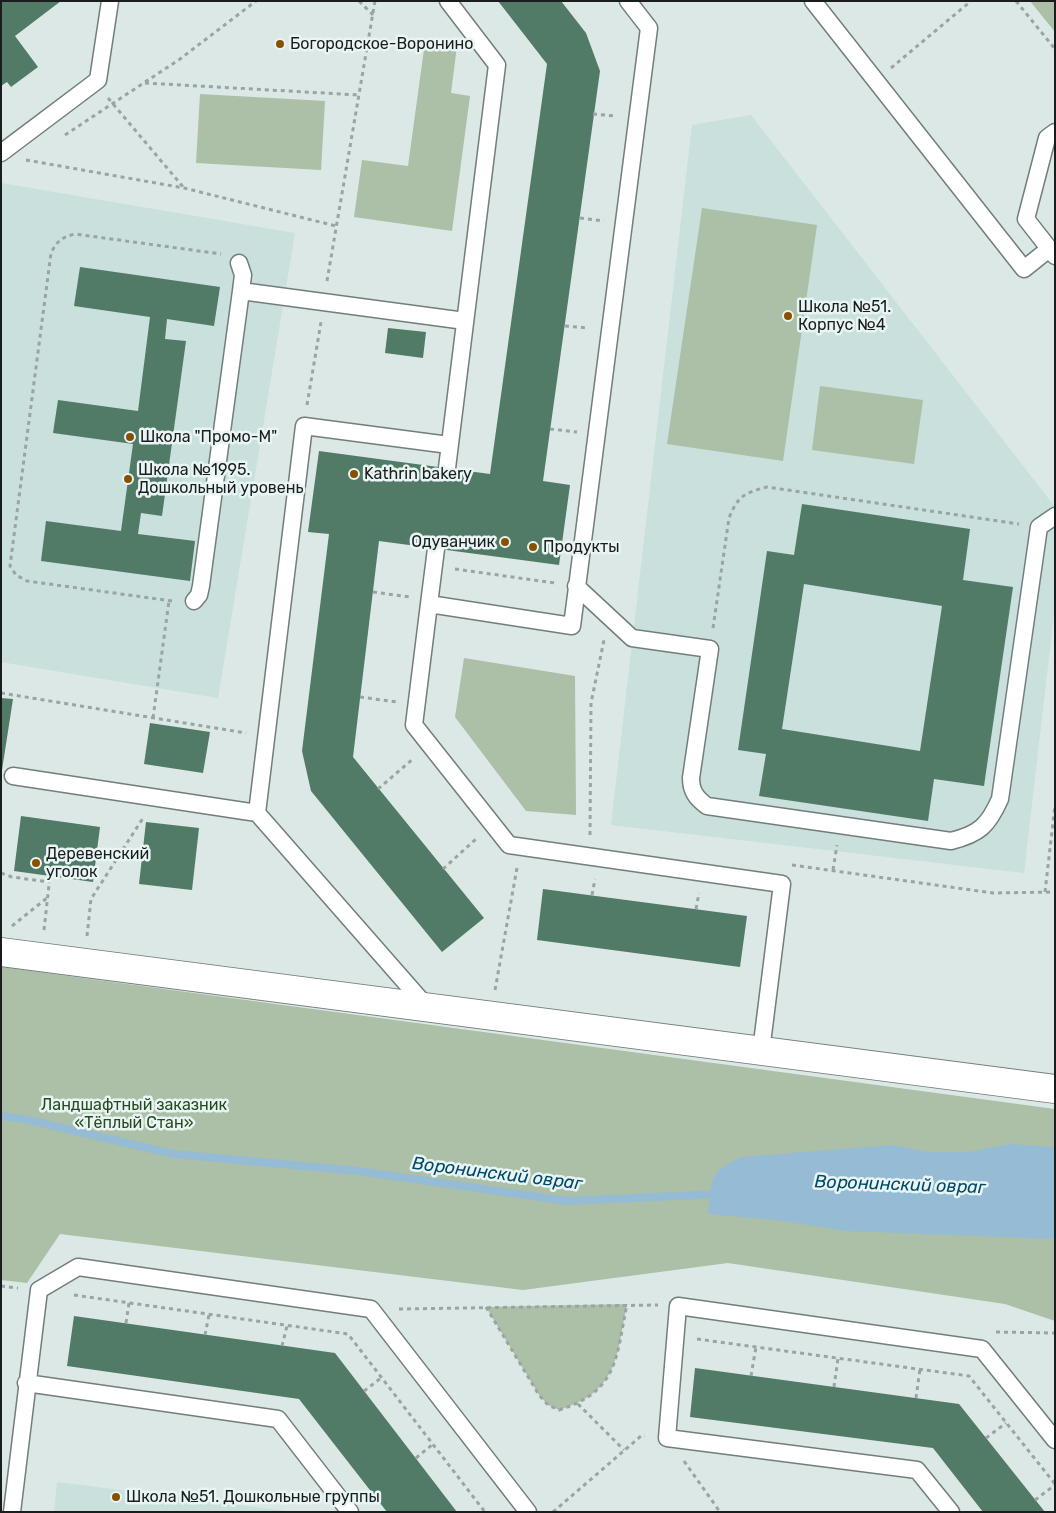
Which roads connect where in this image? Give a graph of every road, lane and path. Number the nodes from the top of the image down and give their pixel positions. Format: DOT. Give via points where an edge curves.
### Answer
graph roads {
  1 [pos="110,1"];
  2 [pos="256,1"];
  3 [pos="359,1"];
  4 [pos="375,1"];
  5 [pos="448,1"];
  6 [pos="628,1"];
  7 [pos="813,1"];
  8 [pos="970,1"];
  9 [pos="1016,1"];
  10 [pos="373,15"];
  11 [pos="1055,49"];
  12 [pos="98,80"];
  13 [pos="875,81"];
  14 [pos="144,83"];
  15 [pos="359,95"];
  16 [pos="112,105"];
  17 [pos="1055,132"];
  18 [pos="56,140"];
  19 [pos="1,153"];
  20 [pos="33,155"];
  21 [pos="17,158"];
  22 [pos="25,160"];
  23 [pos="17,163"];
  24 [pos="184,188"];
  25 [pos="336,226"];
  26 [pos="1052,253"];
  27 [pos="239,264"];
  28 [pos="241,291"];
  29 [pos="324,302"];
  30 [pos="465,321"];
  31 [pos="304,426"];
  32 [pos="449,445"];
  33 [pos="447,468"];
  34 [pos="1055,516"];
  35 [pos="1039,526"];
  36 [pos="436,549"];
  37 [pos="434,566"];
  38 [pos="576,586"];
  39 [pos="373,592"];
  40 [pos="169,601"];
  41 [pos="194,601"];
  42 [pos="430,602"];
  43 [pos="608,618"];
  44 [pos="710,650"];
  45 [pos="1,693"];
  46 [pos="360,697"];
  47 [pos="417,704"];
  48 [pos="153,718"];
  49 [pos="266,737"];
  50 [pos="430,745"];
  51 [pos="14,776"];
  52 [pos="378,789"];
  53 [pos="156,798"];
  54 [pos="1055,805"];
  55 [pos="257,813"];
  56 [pos="1054,821"];
  57 [pos="493,825"];
  58 [pos="522,846"];
  59 [pos="590,856"];
  60 [pos="443,869"];
  61 [pos="1,873"];
  62 [pos="50,876"];
  63 [pos="49,882"];
  64 [pos="782,884"];
  65 [pos="1045,892"];
  66 [pos="1055,892"];
  67 [pos="47,898"];
  68 [pos="10,927"];
  69 [pos="43,938"];
  70 [pos="87,944"];
  71 [pos="1,952"];
  72 [pos="494,998"];
  73 [pos="427,1007"];
  74 [pos="761,1051"];
  75 [pos="1055,1089"];
  76 [pos="1,1286"];
  77 [pos="39,1290"];
  78 [pos="129,1303"];
  79 [pos="486,1307"];
  80 [pos="415,1309"];
  81 [pos="209,1315"];
  82 [pos="126,1323"];
  83 [pos="287,1326"];
  84 [pos="994,1332"];
  85 [pos="1055,1333"];
  86 [pos="205,1335"];
  87 [pos="676,1336"];
  88 [pos="282,1346"];
  89 [pos="756,1347"];
  90 [pos="838,1358"];
  91 [pos="920,1369"];
  92 [pos="751,1376"];
  93 [pos="381,1378"];
  94 [pos="26,1383"];
  95 [pos="834,1387"];
  96 [pos="364,1391"];
  97 [pos="916,1398"];
  98 [pos="578,1404"];
  99 [pos="1006,1423"];
  100 [pos="667,1438"];
  101 [pos="986,1438"];
  102 [pos="1055,1440"];
  103 [pos="433,1444"];
  104 [pos="624,1450"];
  105 [pos="416,1458"];
  106 [pos="1055,1484"];
  107 [pos="1035,1500"];
  108 [pos="483,1511"];
  109 [pos="12,1512"];
  110 [pos="350,1512"];
  111 [pos="528,1512"];
  112 [pos="553,1512"];
  113 [pos="720,1512"];
  114 [pos="950,1512"];
  1 -- 12 [label="lane"];
  2 -- 14 [label="path"];
  3 -- 10 [label="path"];
  4 -- 10 [label="path"];
  5 -- 30 [label="lane" via="497,65"];
  6 -- 38 [label="lane" via="649,28"];
  7 -- 13 [label="lane"];
  8 -- 13 [label="path"];
  9 -- 11 [label="path"];
  10 -- 15 [label="path"];
  12 -- 16 [label="path"];
  12 -- 19 [label="lane"];
  13 -- 26 [label="lane" via="1024,269"];
  14 -- 15 [label="path"];
  14 -- 16 [label="path"];
  15 -- 25 [label="path"];
  16 -- 18 [label="path"];
  16 -- 24 [label="path"];
  17 -- 26 [label="lane" via="1047,138 1026,219"];
  20 -- 22 [label="path"];
  21 -- 22 [label="path"];
  22 -- 23 [label="path"];
  22 -- 24 [label="path"];
  24 -- 25 [label="path"];
  25 -- 29 [label="path"];
  27 -- 28 [label="lane" via="244,275"];
  27 -- 40 [label="path" via="224,255 75,234 56,243 51,253 10,566 16,575 27,581"];
  28 -- 29 [label="lane"];
  28 -- 41 [label="lane" via="201,586"];
  29 -- 30 [label="lane"];
  29 -- 31 [label="path"];
  30 -- 32 [label="lane"];
  31 -- 32 [label="lane"];
  31 -- 49 [label="lane"];
  32 -- 33 [label="lane"];
  34 -- 35 [label="lane"];
  35 -- 44 [label="path" via="767,487 747,492 736,502 729,518"];
  35 -- 44 [label="lane" via="1000,799 991,819 972,836 951,841 707,806 697,799 691,788 691,778"];
  36 -- 37 [label="lane"];
  37 -- 38 [label="path"];
  37 -- 42 [label="lane"];
  38 -- 42 [label="lane" via="572,626"];
  38 -- 43 [label="lane"];
  39 -- 42 [label="path"];
  40 -- 41 [label="path"];
  40 -- 48 [label="path"];
  42 -- 47 [label="lane"];
  43 -- 44 [label="lane" via="632,638"];
  43 -- 59 [label="path" via="591,704"];
  45 -- 48 [label="path"];
  46 -- 47 [label="path"];
  47 -- 50 [label="lane" via="414,725"];
  48 -- 49 [label="path"];
  49 -- 55 [label="lane"];
  50 -- 52 [label="path"];
  50 -- 57 [label="lane"];
  51 -- 53 [label="lane"];
  53 -- 55 [label="lane"];
  53 -- 70 [label="path" via="91,899"];
  54 -- 56 [label="path"];
  55 -- 73 [label="lane"];
  56 -- 65 [label="path"];
  57 -- 58 [label="lane" via="510,845"];
  57 -- 60 [label="path"];
  58 -- 59 [label="lane"];
  58 -- 72 [label="path"];
  59 -- 64 [label="lane"];
  61 -- 63 [label="path"];
  62 -- 63 [label="path"];
  63 -- 67 [label="path"];
  64 -- 65 [label="path" via="784,864 993,893"];
  64 -- 74 [label="lane"];
  65 -- 66 [label="path"];
  67 -- 68 [label="path"];
  67 -- 69 [label="path"];
  71 -- 73 [label="street"];
  73 -- 74 [label="street"];
  74 -- 75 [label="street"];
  76 -- 77 [label="path"];
  77 -- 78 [label="path"];
  77 -- 94 [label="lane"];
  77 -- 111 [label="lane" via="78,1267 371,1310"];
  78 -- 81 [label="path"];
  78 -- 82 [label="path"];
  79 -- 80 [label="path"];
  79 -- 98 [label="path" via="543,1400 559,1410"];
  79 -- 98 [label="path" via="630,1304 614,1370 599,1389"];
  81 -- 83 [label="path"];
  81 -- 86 [label="path"];
  83 -- 88 [label="path"];
  83 -- 93 [label="path" via="348,1334"];
  84 -- 85 [label="path"];
  87 -- 89 [label="path"];
  87 -- 100 [label="lane"];
  87 -- 102 [label="lane" via="678,1306 982,1349"];
  89 -- 90 [label="path"];
  89 -- 92 [label="path"];
  90 -- 91 [label="path"];
  90 -- 95 [label="path"];
  91 -- 97 [label="path"];
  91 -- 99 [label="path" via="969,1376"];
  93 -- 96 [label="path"];
  93 -- 103 [label="path"];
  94 -- 109 [label="lane"];
  94 -- 110 [label="lane" via="278,1419"];
  98 -- 104 [label="path"];
  99 -- 101 [label="path"];
  99 -- 106 [label="path"];
  100 -- 104 [label="path" via="641,1436"];
  100 -- 113 [label="path"];
  100 -- 114 [label="lane" via="917,1470"];
  103 -- 105 [label="path"];
  103 -- 108 [label="path"];
  104 -- 112 [label="path"];
  106 -- 107 [label="path"];
}
